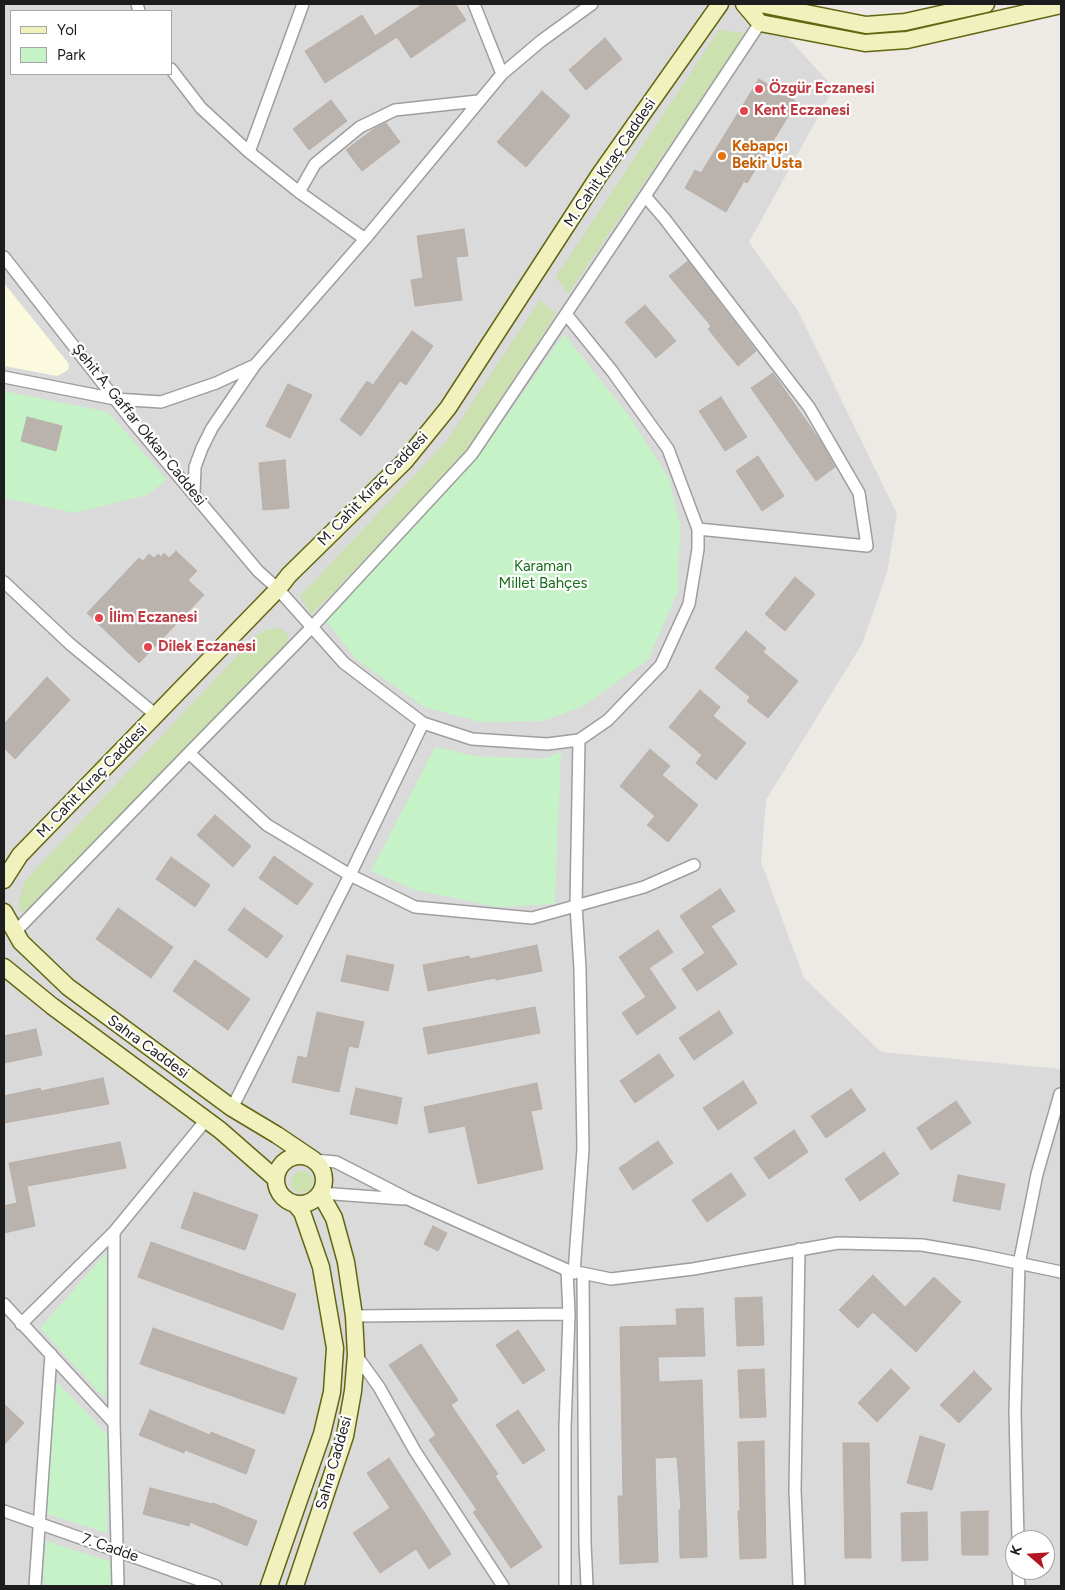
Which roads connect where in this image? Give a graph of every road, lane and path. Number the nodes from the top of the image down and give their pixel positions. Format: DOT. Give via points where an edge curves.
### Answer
graph roads {
  1 [pos="303,4"];
  2 [pos="474,4"];
  3 [pos="592,4"];
  4 [pos="720,4"];
  5 [pos="744,4"];
  6 [pos="760,4"];
  7 [pos="986,4"];
  8 [pos="1061,5"];
  9 [pos="760,23"];
  10 [pos="172,70"];
  11 [pos="502,74"];
  12 [pos="478,101"];
  13 [pos="249,152"];
  14 [pos="299,192"];
  15 [pos="645,196"];
  16 [pos="365,239"];
  17 [pos="4,257"];
  18 [pos="566,314"];
  19 [pos="254,365"];
  20 [pos="4,378"];
  21 [pos="115,399"];
  22 [pos="194,493"];
  23 [pos="698,529"];
  24 [pos="4,582"];
  25 [pos="278,590"];
  26 [pos="312,628"];
  27 [pos="156,715"];
  28 [pos="423,723"];
  29 [pos="579,740"];
  30 [pos="189,753"];
  31 [pos="694,865"];
  32 [pos="350,875"];
  33 [pos="4,880"];
  34 [pos="576,905"];
  35 [pos="4,912"];
  36 [pos="15,932"];
  37 [pos="4,967"];
  38 [pos="1060,1094"];
  39 [pos="232,1108"];
  40 [pos="206,1120"];
  41 [pos="314,1160"];
  42 [pos="276,1180"];
  43 [pos="320,1193"];
  44 [pos="410,1200"];
  45 [pos="295,1204"];
  46 [pos="114,1232"];
  47 [pos="799,1249"];
  48 [pos="1019,1264"];
  49 [pos="575,1272"];
  50 [pos="1061,1272"];
  51 [pos="4,1304"];
  52 [pos="569,1314"];
  53 [pos="354,1316"];
  54 [pos="21,1324"];
  55 [pos="51,1354"];
  56 [pos="356,1355"];
  57 [pos="114,1423"];
  58 [pos="4,1511"];
  59 [pos="40,1524"];
  60 [pos="1018,1530"];
  61 [pos="118,1551"];
  62 [pos="35,1586"];
  63 [pos="118,1586"];
  64 [pos="216,1586"];
  65 [pos="269,1586"];
  66 [pos="295,1586"];
  67 [pos="503,1586"];
  68 [pos="565,1586"];
  69 [pos="587,1586"];
  70 [pos="799,1586"];
  1 -- 13 [label="street"];
  2 -- 11 [label="street"];
  3 -- 11 [label="street"];
  4 -- 25 [label="street, M. Cahit Kıraç Caddesi" via="600,174 448,408 405,461 289,575"];
  5 -- 9 [label="street"];
  6 -- 7 [label="street" via="866,25 905,22"];
  8 -- 9 [label="street" via="907,40 865,43"];
  9 -- 15 [label="street"];
  10 -- 13 [label="street" via="201,108"];
  11 -- 12 [label="street"];
  12 -- 14 [label="street" via="395,110 360,126 315,164"];
  12 -- 16 [label="street"];
  13 -- 14 [label="street"];
  14 -- 16 [label="street"];
  15 -- 18 [label="street"];
  15 -- 23 [label="street" via="809,407 859,493 867,546"];
  16 -- 19 [label="street"];
  17 -- 21 [label="street, Şehit A. Gaffar Okkan Caddesi"];
  18 -- 23 [label="street" via="668,449"];
  18 -- 26 [label="street" via="472,454"];
  19 -- 21 [label="street" via="216,383 161,402"];
  19 -- 22 [label="street" via="202,448 195,467"];
  20 -- 21 [label="street"];
  21 -- 22 [label="street, Şehit A. Gaffar Okkan Caddesi"];
  22 -- 25 [label="street, Şehit A. Gaffar Okkan Caddesi" via="258,571"];
  23 -- 29 [label="street" via="689,604 660,665 608,720"];
  24 -- 27 [label="street" via="70,644"];
  25 -- 26 [label="street, Şehit A. Gaffar Okkan Caddesi"];
  25 -- 27 [label="street, M. Cahit Kıraç Caddesi"];
  26 -- 28 [label="street, Şehit A. Gaffar Okkan Caddesi" via="344,663"];
  26 -- 30 [label="street"];
  27 -- 33 [label="street, M. Cahit Kıraç Caddesi" via="20,855"];
  28 -- 29 [label="street, Şehit A. Gaffar Okkan Caddesi" via="472,739 547,744"];
  28 -- 32 [label="street"];
  29 -- 34 [label="street"];
  30 -- 32 [label="street" via="267,825"];
  30 -- 36 [label="street"];
  31 -- 34 [label="street" via="644,887"];
  32 -- 34 [label="street" via="415,907 532,918"];
  32 -- 39 [label="street"];
  34 -- 49 [label="street" via="583,1149"];
  35 -- 36 [label="street, Sahra Caddesi"];
  36 -- 39 [label="street, Sahra Caddesi" via="21,942 68,987"];
  37 -- 40 [label="street, Sahra Caddesi"];
  38 -- 48 [label="street" via="1037,1174"];
  39 -- 41 [label="street, Sahra Caddesi"];
  40 -- 42 [label="street, Sahra Caddesi"];
  40 -- 46 [label="street"];
  41 -- 42 [label="street" via="300,1156 286,1160"];
  41 -- 43 [label="street" via="324,1179"];
  41 -- 44 [label="street" via="336,1162"];
  42 -- 45 [label="street, Sahra Caddesi" via="281,1195"];
  43 -- 44 [label="street"];
  43 -- 45 [label="street" via="309,1202"];
  43 -- 53 [label="street, Sahra Caddesi" via="334,1218 346,1262"];
  44 -- 49 [label="street"];
  45 -- 65 [label="street, Sahra Caddesi" via="302,1212 321,1267 335,1348 332,1392 322,1434"];
  46 -- 54 [label="street"];
  46 -- 57 [label="street"];
  47 -- 48 [label="street" via="838,1243 922,1246"];
  47 -- 49 [label="street" via="693,1269 611,1279"];
  47 -- 70 [label="street" via="796,1490"];
  48 -- 50 [label="street"];
  48 -- 60 [label="street" via="1015,1411"];
  49 -- 52 [label="street"];
  49 -- 69 [label="street"];
  51 -- 54 [label="street"];
  52 -- 53 [label="street"];
  52 -- 68 [label="street" via="564,1428"];
  53 -- 56 [label="street, Sahra Caddesi"];
  54 -- 55 [label="street"];
  55 -- 57 [label="street"];
  55 -- 59 [label="street"];
  56 -- 66 [label="street, Sahra Caddesi" via="345,1436"];
  56 -- 67 [label="street"];
  57 -- 61 [label="street"];
  58 -- 59 [label="street, 7. Cadde"];
  59 -- 61 [label="street, 7. Cadde"];
  59 -- 62 [label="street"];
  61 -- 63 [label="street"];
  61 -- 64 [label="street, 7. Cadde"];
}
